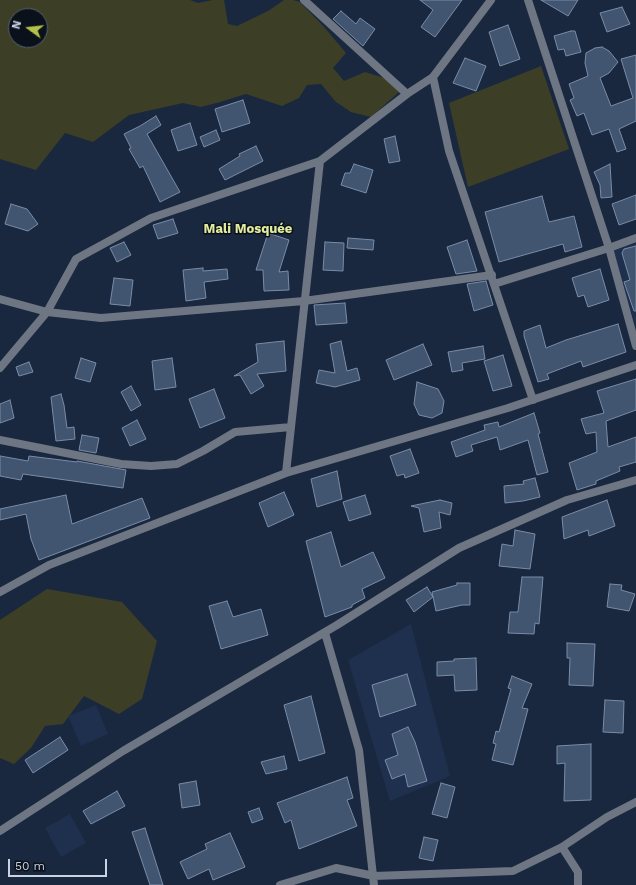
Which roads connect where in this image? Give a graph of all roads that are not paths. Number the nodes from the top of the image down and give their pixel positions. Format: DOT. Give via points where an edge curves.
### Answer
graph roads {
  1 [pos="304,0"];
  2 [pos="491,0"];
  3 [pos="528,0"];
  4 [pos="432,77"];
  5 [pos="407,94"];
  6 [pos="320,161"];
  7 [pos="636,238"];
  8 [pos="609,248"];
  9 [pos="492,275"];
  10 [pos="494,284"];
  11 [pos="0,299"];
  12 [pos="304,301"];
  13 [pos="46,312"];
  14 [pos="636,346"];
  15 [pos="636,365"];
  16 [pos="0,368"];
  17 [pos="533,400"];
  18 [pos="291,427"];
  19 [pos="0,440"];
  20 [pos="286,473"];
  21 [pos="636,480"];
  22 [pos="0,592"];
  23 [pos="324,633"];
  24 [pos="636,802"];
  25 [pos="0,831"];
  26 [pos="562,847"];
  27 [pos="374,876"];
  28 [pos="280,885"];
  29 [pos="374,885"];
  30 [pos="578,885"];
  1 -- 5 [label="street"];
  2 -- 4 [label="street"];
  3 -- 8 [label="street"];
  4 -- 5 [label="street"];
  4 -- 9 [label="street" via="450,151"];
  5 -- 6 [label="street"];
  6 -- 12 [label="street"];
  6 -- 13 [label="street" via="151,218 76,259"];
  7 -- 8 [label="street"];
  8 -- 10 [label="street"];
  8 -- 14 [label="street"];
  9 -- 10 [label="street"];
  9 -- 12 [label="street"];
  10 -- 17 [label="street"];
  11 -- 13 [label="street"];
  12 -- 13 [label="street" via="100,318"];
  12 -- 18 [label="street"];
  13 -- 16 [label="street"];
  15 -- 17 [label="street"];
  17 -- 20 [label="street"];
  18 -- 19 [label="street" via="235,432 177,464 151,466 121,464"];
  18 -- 20 [label="street"];
  20 -- 22 [label="street" via="49,565"];
  21 -- 23 [label="street" via="567,500 459,548"];
  23 -- 25 [label="street" via="123,751"];
  23 -- 27 [label="street" via="359,750"];
  24 -- 26 [label="street" via="607,817"];
  26 -- 27 [label="street" via="513,871"];
  26 -- 30 [label="street" via="578,872"];
  27 -- 28 [label="street" via="336,868"];
  27 -- 29 [label="street"];
}
